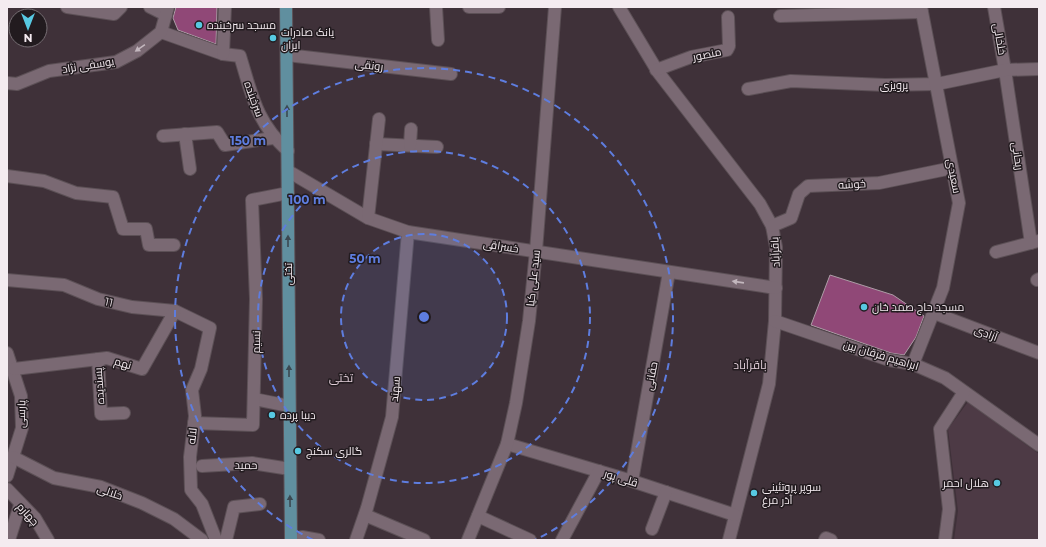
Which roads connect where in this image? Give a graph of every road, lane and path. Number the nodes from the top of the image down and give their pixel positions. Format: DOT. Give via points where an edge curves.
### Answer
graph roads {
  1 [pos="67,7"];
  2 [pos="121,7"];
  3 [pos="150,7"];
  4 [pos="225,7"];
  5 [pos="286,7"];
  6 [pos="436,7"];
  7 [pos="469,7"];
  8 [pos="499,7"];
  9 [pos="555,7"];
  10 [pos="619,7"];
  11 [pos="994,7"];
  12 [pos="922,9"];
  13 [pos="167,11"];
  14 [pos="780,16"];
  15 [pos="728,17"];
  16 [pos="161,32"];
  17 [pos="438,40"];
  18 [pos="223,54"];
  19 [pos="287,55"];
  20 [pos="1039,69"];
  21 [pos="656,70"];
  22 [pos="1006,70"];
  23 [pos="451,74"];
  24 [pos="7,83"];
  25 [pos="936,84"];
  26 [pos="748,89"];
  27 [pos="379,119"];
  28 [pos="411,129"];
  29 [pos="185,134"];
  30 [pos="163,136"];
  31 [pos="273,138"];
  32 [pos="376,144"];
  33 [pos="410,145"];
  34 [pos="437,147"];
  35 [pos="288,151"];
  36 [pos="952,168"];
  37 [pos="190,169"];
  38 [pos="288,171"];
  39 [pos="7,176"];
  40 [pos="288,193"];
  41 [pos="368,218"];
  42 [pos="772,226"];
  43 [pos="408,232"];
  44 [pos="1035,242"];
  45 [pos="174,245"];
  46 [pos="536,252"];
  47 [pos="996,252"];
  48 [pos="669,272"];
  49 [pos="7,280"];
  50 [pos="776,288"];
  51 [pos="175,311"];
  52 [pos="934,313"];
  53 [pos="775,321"];
  54 [pos="210,328"];
  55 [pos="7,353"];
  56 [pos="1039,353"];
  57 [pos="98,359"];
  58 [pos="913,364"];
  59 [pos="14,370"];
  60 [pos="964,392"];
  61 [pos="254,400"];
  62 [pos="290,406"];
  63 [pos="124,413"];
  64 [pos="194,423"];
  65 [pos="507,444"];
  66 [pos="1039,445"];
  67 [pos="13,456"];
  68 [pos="202,466"];
  69 [pos="290,469"];
  70 [pos="599,471"];
  71 [pos="7,476"];
  72 [pos="632,481"];
  73 [pos="7,489"];
  74 [pos="666,492"];
  75 [pos="260,504"];
  76 [pos="20,505"];
  77 [pos="365,515"];
  78 [pos="735,515"];
  79 [pos="478,516"];
  80 [pos="652,529"];
  81 [pos="296,538"];
  82 [pos="9,540"];
  83 [pos="48,540"];
  84 [pos="202,540"];
  85 [pos="216,540"];
  86 [pos="226,540"];
  87 [pos="319,540"];
  88 [pos="356,540"];
  89 [pos="424,540"];
  90 [pos="468,540"];
  91 [pos="530,540"];
  92 [pos="562,540"];
  93 [pos="729,540"];
  94 [pos="825,540"];
  95 [pos="831,540"];
  96 [pos="945,540"];
  1 -- 2 [label="street" via="114,14"];
  3 -- 13 [label="street"];
  4 -- 18 [label="street"];
  5 -- 19 [label="main road, تختی"];
  6 -- 17 [label="street"];
  7 -- 8 [label="street"];
  9 -- 46 [label="street, سید علی کیا"];
  10 -- 21 [label="street, باقرآباد"];
  11 -- 22 [label="street, خلخالی"];
  12 -- 14 [label="street"];
  12 -- 25 [label="street, سعیدی"];
  13 -- 16 [label="street"];
  15 -- 21 [label="street, منصور" via="727,50 691,56"];
  16 -- 18 [label="street, سرخبنده"];
  16 -- 24 [label="street, یوسفی نژاد, one-way" via="137,51 116,62 49,71 17,84"];
  18 -- 31 [label="street, سرخبنده" via="240,56 254,103 264,126"];
  19 -- 23 [label="street, رونقی"];
  35 -- 19 [label="main road, تختی, one-way"];
  20 -- 22 [label="street, پرویزی"];
  21 -- 42 [label="street, باقرآباد" via="760,204"];
  22 -- 25 [label="street, پرویزی"];
  22 -- 44 [label="street, ریحانی"];
  25 -- 26 [label="street, پرویزی" via="885,85 791,81"];
  25 -- 36 [label="street, سعیدی"];
  27 -- 32 [label="street"];
  28 -- 33 [label="street"];
  29 -- 30 [label="street"];
  29 -- 31 [label="street" via="217,132 225,145"];
  29 -- 37 [label="street"];
  31 -- 35 [label="street, سرخبنده"];
  32 -- 33 [label="street"];
  32 -- 41 [label="street"];
  33 -- 34 [label="street"];
  35 -- 38 [label="main road, تختی"];
  36 -- 42 [label="street, خوشه" via="879,183 808,186 799,194 791,218"];
  36 -- 52 [label="street, سعیدی" via="959,203 943,288"];
  38 -- 40 [label="main road, تختی"];
  38 -- 41 [label="street, خسراقی"];
  39 -- 45 [label="street" via="44,181 76,194 113,197 123,229 146,229 149,245"];
  40 -- 61 [label="street, نسیم" via="252,200 256,299"];
  62 -- 40 [label="main road, تختی, one-way"];
  41 -- 43 [label="street, خسراقی"];
  42 -- 50 [label="street, باقرآباد" via="776,247"];
  43 -- 46 [label="street, خسراقی"];
  43 -- 77 [label="street, سهند" via="392,417"];
  44 -- 47 [label="street, ریحانی"];
  46 -- 48 [label="street, خسراقی"];
  46 -- 65 [label="street, سید علی کیا" via="529,321"];
  50 -- 48 [label="street, خسراقی, one-way"];
  48 -- 72 [label="street, حقانی"];
  49 -- 51 [label="street, 11" via="64,285 98,299 132,307"];
  50 -- 53 [label="street, باقرآباد"];
  51 -- 54 [label="street, 11"];
  51 -- 57 [label="street, نهم" via="142,369 107,358"];
  52 -- 56 [label="street, آزادی"];
  52 -- 58 [label="street, سعیدی"];
  53 -- 58 [label="street, ابراهیم فرقان بین" via="889,360"];
  53 -- 78 [label="street, باقرآباد" via="769,384"];
  54 -- 64 [label="street, لاله" via="201,368 192,390"];
  55 -- 59 [label="street, پارسی"];
  57 -- 59 [label="street, نهم"];
  57 -- 63 [label="street, پسندیده" via="101,414"];
  58 -- 60 [label="street, ابراهیم فرقان بین" via="945,378"];
  59 -- 67 [label="street, پارسی" via="21,396 22,428"];
  60 -- 66 [label="street, ابراهیم فرقان بین"];
  60 -- 96 [label="street" via="940,429 949,509"];
  61 -- 62 [label="street"];
  61 -- 64 [label="street, نسیم" via="253,425"];
  62 -- 69 [label="main road, تختی"];
  64 -- 85 [label="street, لاله" via="190,457 191,490 202,504"];
  65 -- 70 [label="street, قلی پور"];
  65 -- 79 [label="street, سید علی کیا"];
  67 -- 71 [label="street, پارسی"];
  67 -- 84 [label="street, خلالی" via="54,478 101,488 142,503 174,519"];
  68 -- 69 [label="street, حمید" via="252,463"];
  81 -- 69 [label="main road, تختی, one-way"];
  70 -- 72 [label="street, قلی پور"];
  70 -- 92 [label="street"];
  72 -- 74 [label="street, قلی پور"];
  73 -- 76 [label="street, چهارم"];
  74 -- 78 [label="street, قلی پور"];
  74 -- 80 [label="street"];
  75 -- 86 [label="street" via="234,507"];
  76 -- 82 [label="street"];
  76 -- 83 [label="street, چهارم" via="35,518"];
  77 -- 88 [label="street, سهند"];
  77 -- 89 [label="street"];
  78 -- 93 [label="street, باقرآباد"];
  79 -- 90 [label="street, سید علی کیا"];
  79 -- 91 [label="street"];
  81 -- 87 [label="street"];
  94 -- 95 [label="street"];
}
